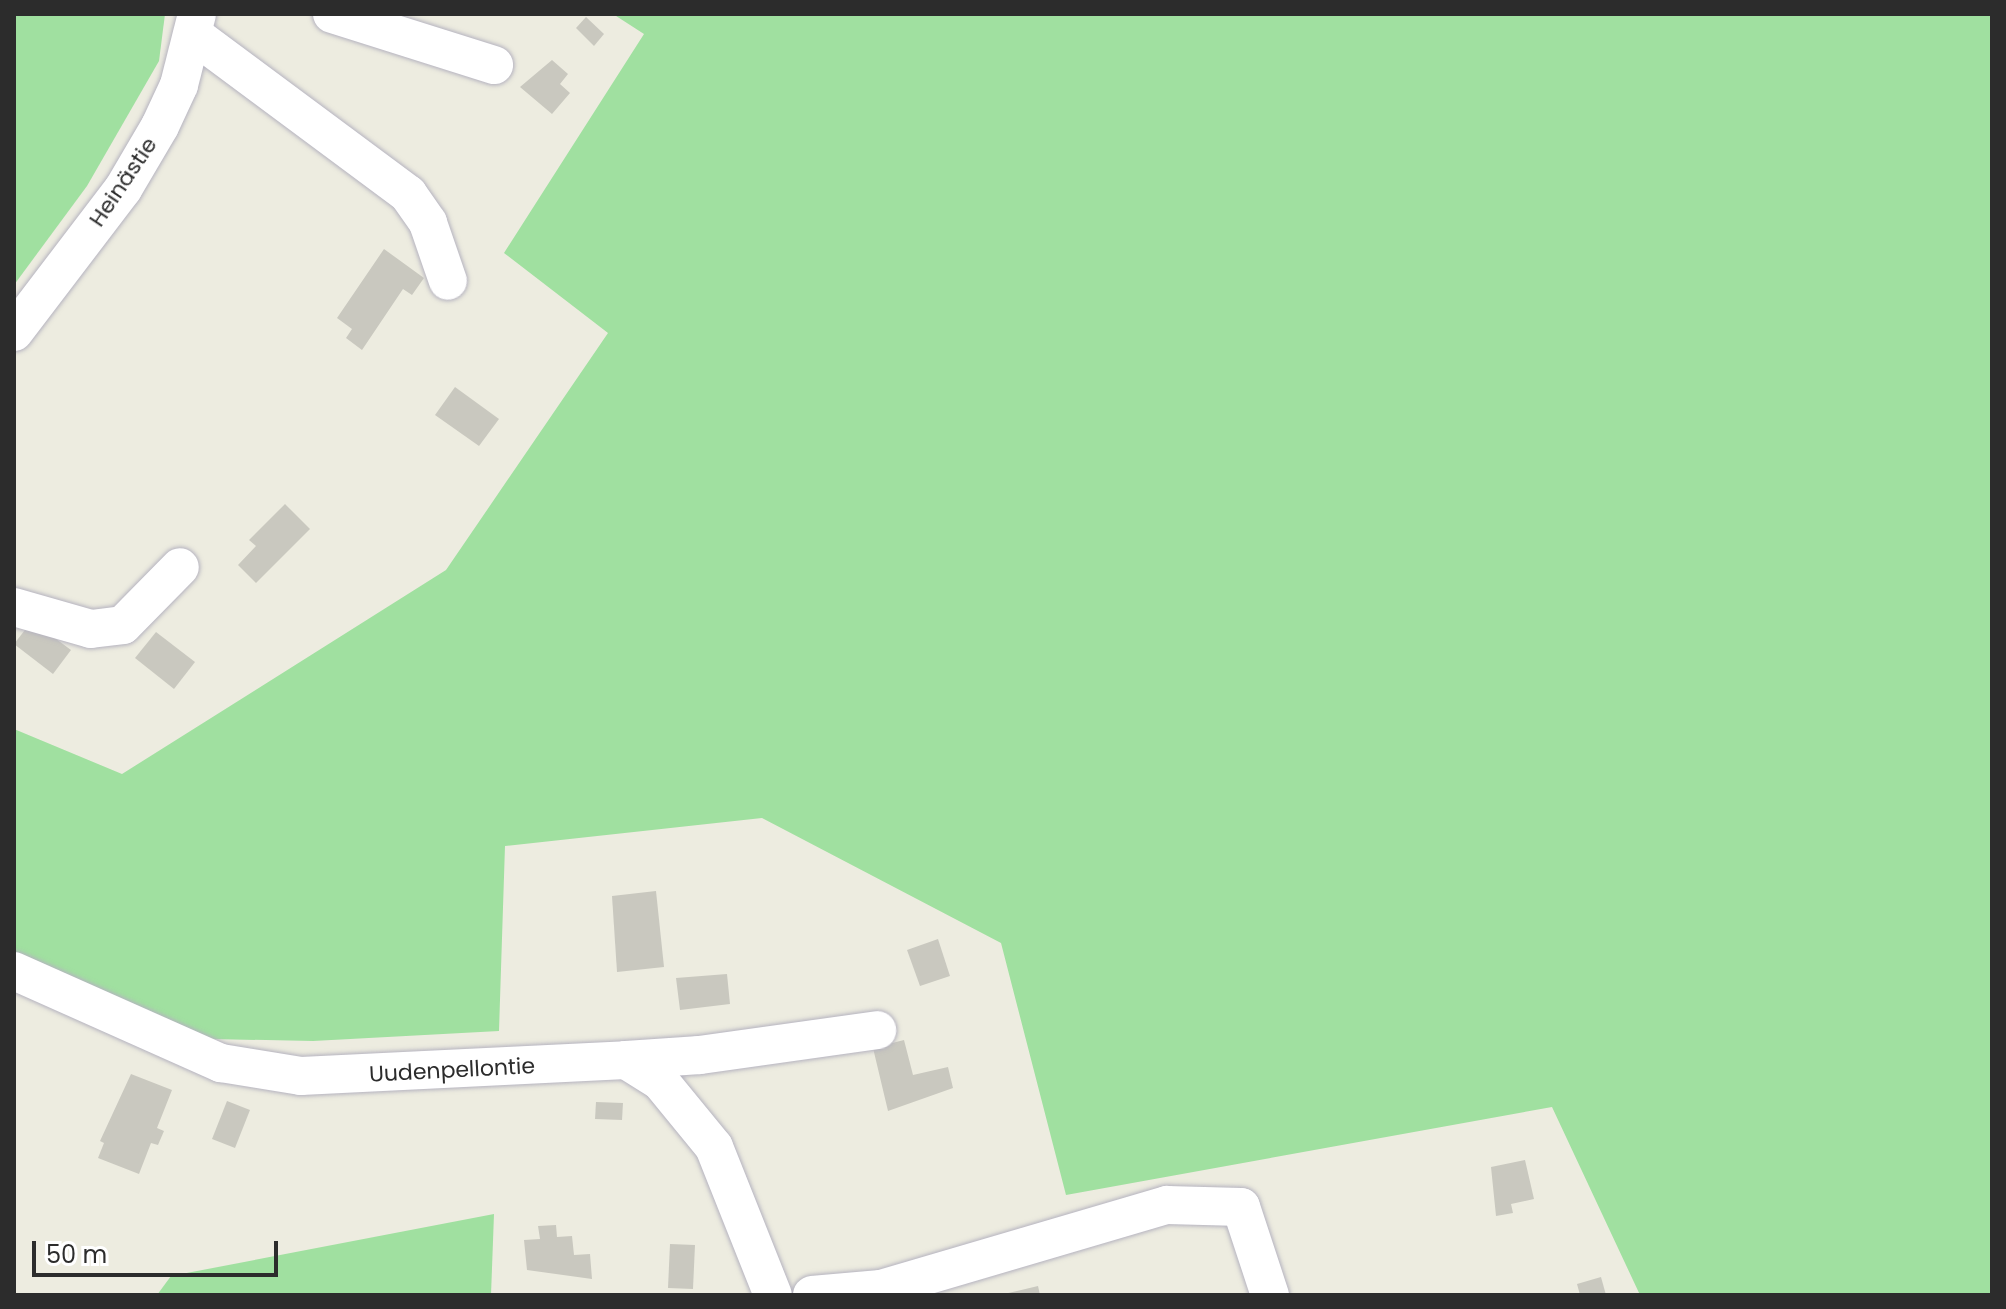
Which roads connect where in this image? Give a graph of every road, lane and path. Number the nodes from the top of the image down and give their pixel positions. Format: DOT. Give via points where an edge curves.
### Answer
graph roads {
  1 [pos="332,14"];
  2 [pos="195,24"];
  3 [pos="494,65"];
  4 [pos="448,281"];
  5 [pos="14,332"];
  6 [pos="180,567"];
  7 [pos="14,607"];
  8 [pos="14,971"];
  9 [pos="877,1030"];
  10 [pos="626,1060"];
  11 [pos="882,1292"];
  12 [pos="773,1295"];
  13 [pos="812,1295"];
  14 [pos="1270,1295"];
  1 -- 3 [label="street"];
  2 -- 4 [label="street" via="408,194 428,223"];
  2 -- 5 [label="street, Heinästie" via="179,85 123,189"];
  6 -- 7 [label="street" via="123,625 91,629"];
  8 -- 10 [label="street, Uudenpellontie" via="221,1063 301,1076"];
  9 -- 10 [label="street, Uudenpellontie"];
  10 -- 12 [label="street" via="668,1089 714,1147"];
  11 -- 13 [label="street"];
  11 -- 14 [label="street" via="1167,1205 1241,1207"];
}
